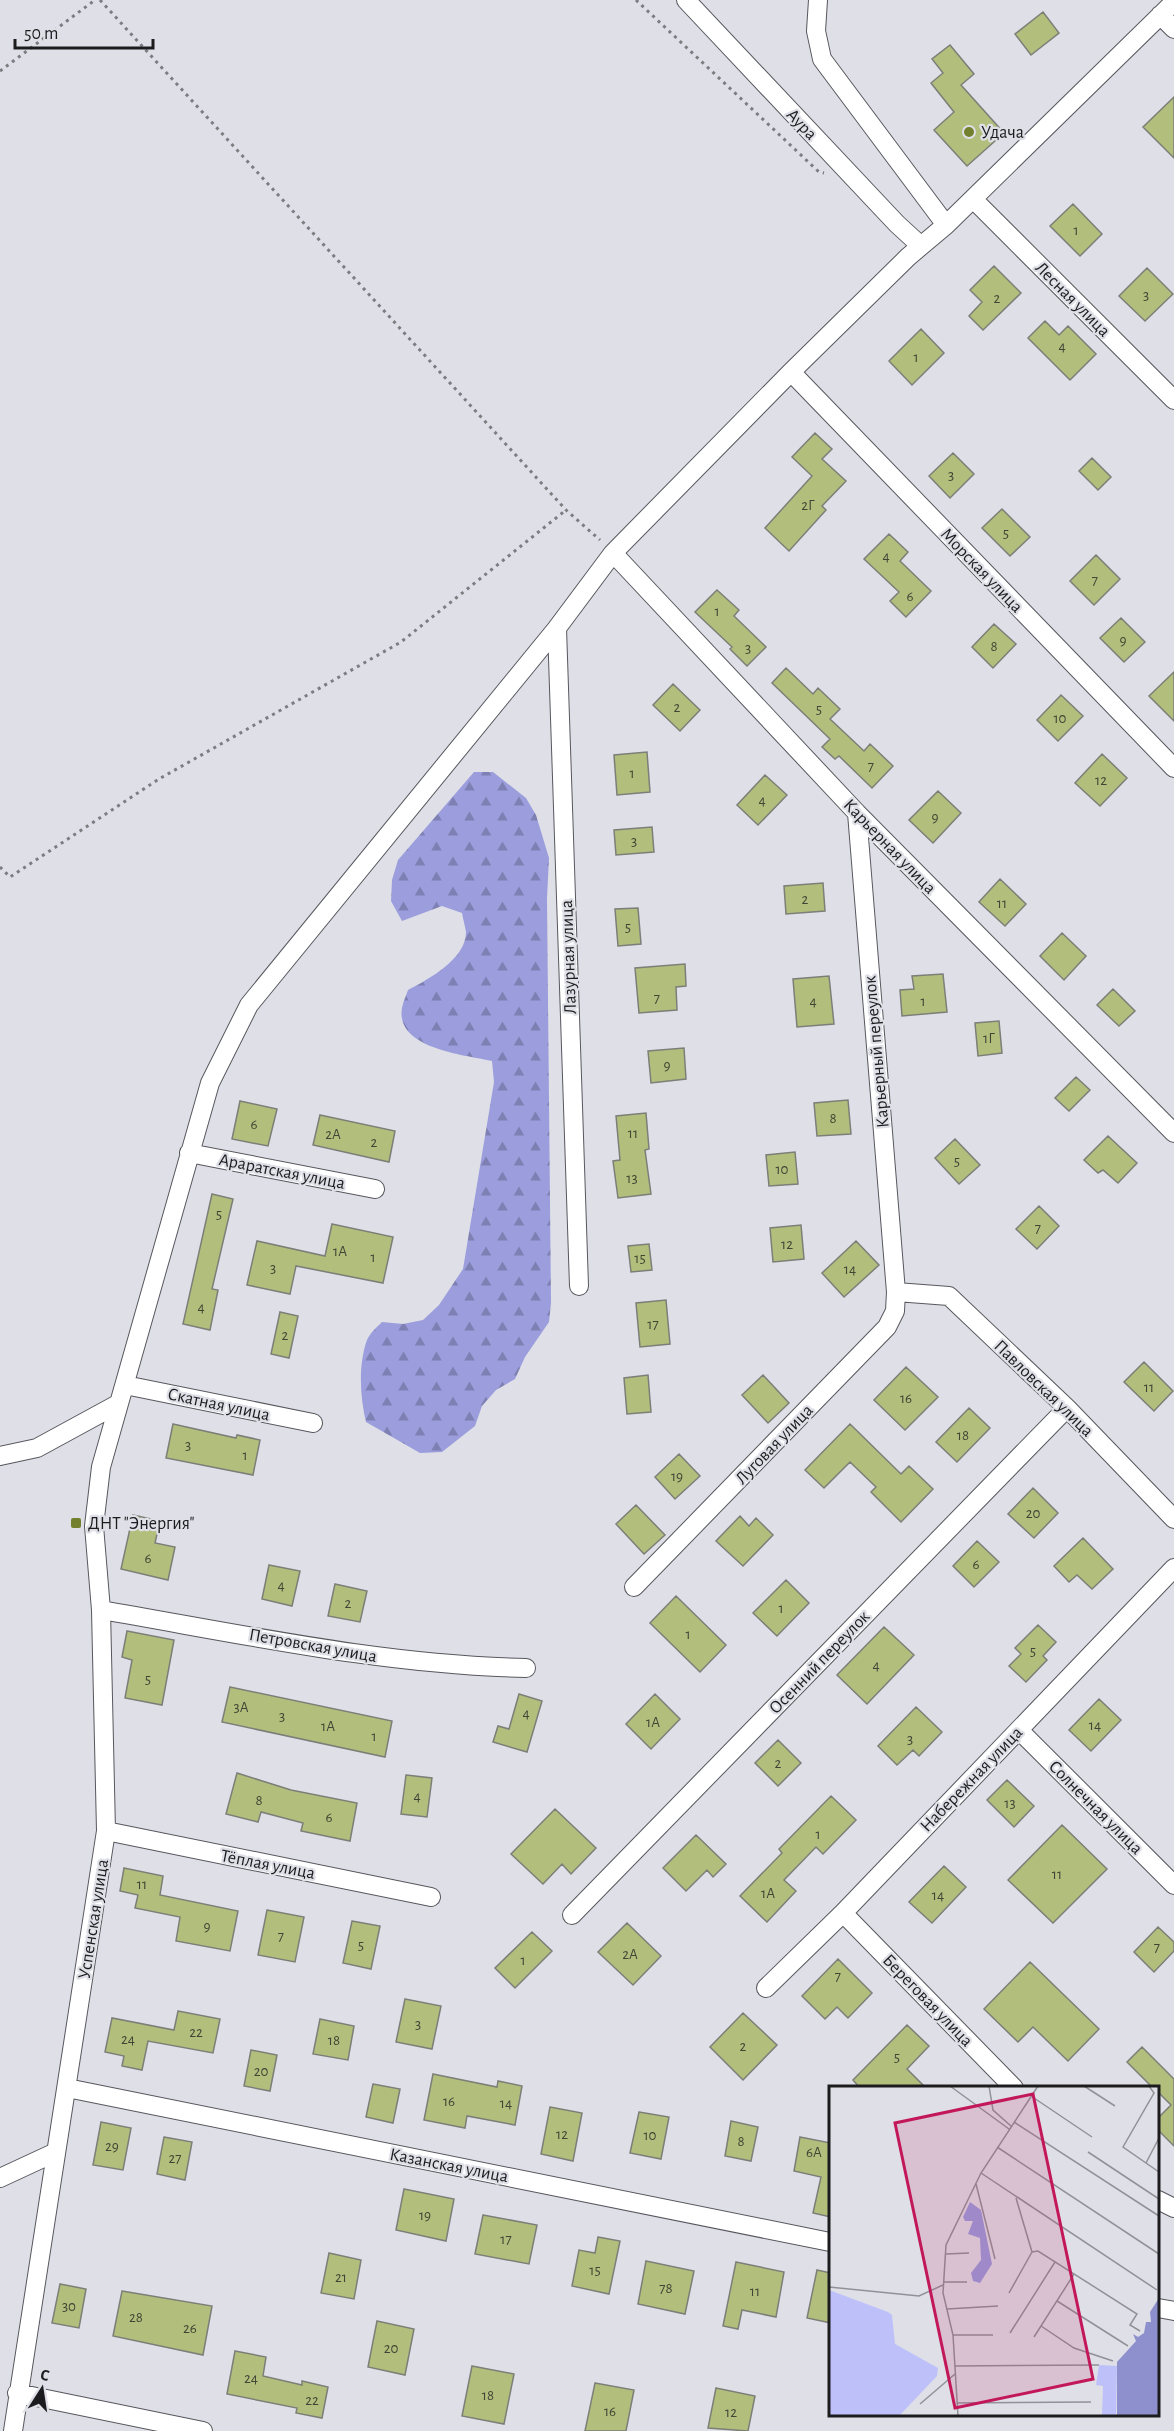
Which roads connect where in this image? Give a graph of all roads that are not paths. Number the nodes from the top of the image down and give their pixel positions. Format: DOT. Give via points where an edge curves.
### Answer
graph roads {
  1 [pos="686,0"];
  2 [pos="818,0"];
  3 [pos="1174,2"];
  4 [pos="1160,15"];
  5 [pos="1174,29"];
  6 [pos="973,199"];
  7 [pos="946,225"];
  8 [pos="921,246"];
  9 [pos="791,372"];
  10 [pos="1174,400"];
  11 [pos="613,553"];
  12 [pos="557,628"];
  13 [pos="1174,768"];
  14 [pos="857,813"];
  15 [pos="1174,1133"];
  16 [pos="189,1153"];
  17 [pos="375,1189"];
  18 [pos="579,1286"];
  19 [pos="896,1292"];
  20 [pos="125,1385"];
  21 [pos="116,1405"];
  22 [pos="1067,1408"];
  23 [pos="313,1424"];
  24 [pos="0,1456"];
  25 [pos="1174,1519"];
  26 [pos="1174,1568"];
  27 [pos="634,1587"];
  28 [pos="101,1610"];
  29 [pos="526,1668"];
  30 [pos="1019,1730"];
  31 [pos="106,1831"];
  32 [pos="1174,1885"];
  33 [pos="431,1897"];
  34 [pos="843,1913"];
  35 [pos="572,1915"];
  36 [pos="766,1988"];
  37 [pos="1012,2086"];
  38 [pos="67,2088"];
  39 [pos="56,2152"];
  40 [pos="0,2178"];
  41 [pos="1159,2200"];
  42 [pos="1174,2208"];
  43 [pos="829,2242"];
  44 [pos="1159,2308"];
  45 [pos="1174,2311"];
  46 [pos="17,2392"];
  47 [pos="13,2431"];
  48 [pos="204,2431"];
  1 -- 8 [label="street, Аура"];
  2 -- 7 [label="street" via="816,31 822,59"];
  3 -- 4 [label="street, Успенская улица"];
  4 -- 5 [label="street"];
  4 -- 6 [label="street, Успенская улица"];
  6 -- 7 [label="street, Успенская улица"];
  6 -- 10 [label="street, Лесная улица"];
  7 -- 8 [label="street, Успенская улица"];
  8 -- 9 [label="street, Успенская улица"];
  9 -- 11 [label="street, Успенская улица"];
  9 -- 13 [label="street, Морская улица"];
  11 -- 12 [label="street, Успенская улица"];
  11 -- 14 [label="street, Карьерная улица"];
  12 -- 16 [label="street, Успенская улица" via="249,1005 210,1083"];
  12 -- 18 [label="street, Лазурная улица"];
  14 -- 15 [label="street, Карьерная улица"];
  14 -- 19 [label="street, Карьерный переулок"];
  16 -- 17 [label="street, Араратская улица"];
  16 -- 20 [label="street, Успенская улица"];
  19 -- 22 [label="street, Павловская улица" via="949,1296"];
  19 -- 27 [label="street, Луговая улица" via="895,1311 887,1327"];
  20 -- 21 [label="street, Успенская улица"];
  20 -- 23 [label="street, Скатная улица"];
  21 -- 24 [label="street" via="37,1448"];
  21 -- 28 [label="street, Успенская улица" via="101,1467 94,1526"];
  22 -- 25 [label="street, Павловская улица"];
  22 -- 35 [label="street, Осенний переулок"];
  26 -- 30 [label="street, Набережная улица"];
  28 -- 29 [label="street, Петровская улица" via="403,1661"];
  28 -- 31 [label="street, Успенская улица"];
  30 -- 32 [label="street, Солнечная улица"];
  30 -- 34 [label="street, Набережная улица"];
  31 -- 33 [label="street, Тёплая улица"];
  31 -- 38 [label="street, Успенская улица"];
  34 -- 36 [label="street, Набережная улица"];
  34 -- 37 [label="street, Береговая улица"];
  38 -- 39 [label="street, Успенская улица"];
  38 -- 43 [label="street, Казанская улица"];
  39 -- 40 [label="street"];
  39 -- 46 [label="street, Успенская улица"];
  41 -- 42 [label="street"];
  44 -- 45 [label="street"];
  46 -- 47 [label="street, Успенская улица"];
  46 -- 48 [label="street"];
}
